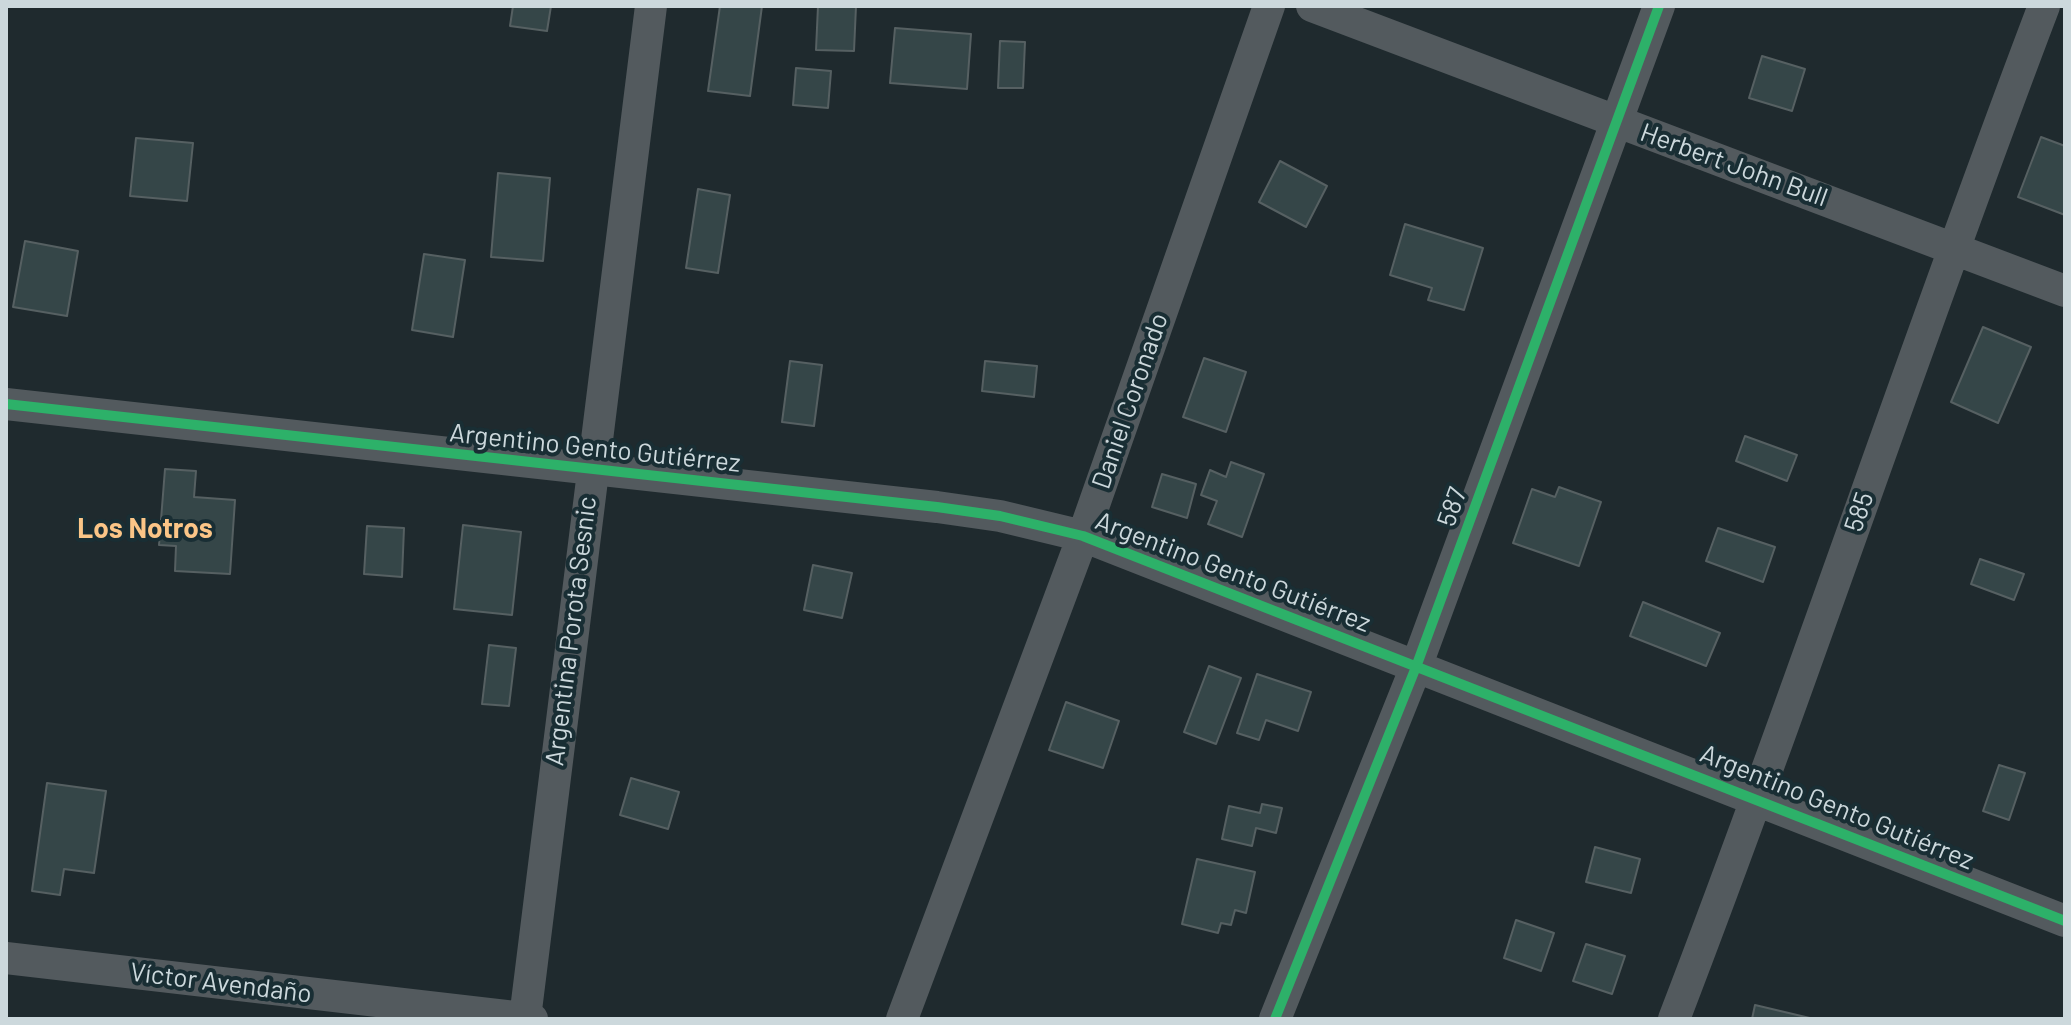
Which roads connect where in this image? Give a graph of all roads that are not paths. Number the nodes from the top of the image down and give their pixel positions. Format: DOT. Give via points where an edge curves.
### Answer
graph roads {
  1 [pos="651,6"];
  2 [pos="1269,6"];
  3 [pos="1312,6"];
  4 [pos="1659,6"];
  5 [pos="2044,6"];
  6 [pos="1617,121"];
  7 [pos="1953,246"];
  8 [pos="2065,291"];
  9 [pos="6,404"];
  10 [pos="591,470"];
  11 [pos="1083,536"];
  12 [pos="1416,667"];
  13 [pos="1758,799"];
  14 [pos="2065,921"];
  15 [pos="6,958"];
  16 [pos="525,1018"];
  17 [pos="532,1019"];
  18 [pos="902,1019"];
  19 [pos="1275,1019"];
  20 [pos="1674,1019"];
  1 -- 10 [label="street, Argentina Porota Sesnic"];
  2 -- 11 [label="street, Daniel Coronado"];
  3 -- 6 [label="street, Herbert John Bull"];
  4 -- 6 [label="street, 587"];
  5 -- 7 [label="street, 585"];
  6 -- 7 [label="street, Herbert John Bull"];
  6 -- 12 [label="street, 587"];
  7 -- 8 [label="street, Herbert John Bull"];
  7 -- 13 [label="street, 585"];
  9 -- 10 [label="street, Argentino Gento Gutiérrez"];
  10 -- 11 [label="street, Argentino Gento Gutiérrez" via="937,507"];
  10 -- 16 [label="street, Argentina Porota Sesnic"];
  11 -- 12 [label="street, Argentino Gento Gutiérrez"];
  11 -- 18 [label="street, Daniel Coronado"];
  12 -- 13 [label="street, Argentino Gento Gutiérrez"];
  12 -- 19 [label="street, 587"];
  13 -- 14 [label="street, Argentino Gento Gutiérrez"];
  13 -- 20 [label="street, 585"];
  15 -- 16 [label="street, Víctor Avendaño"];
  16 -- 17 [label="street, Víctor Avendaño"];
}
